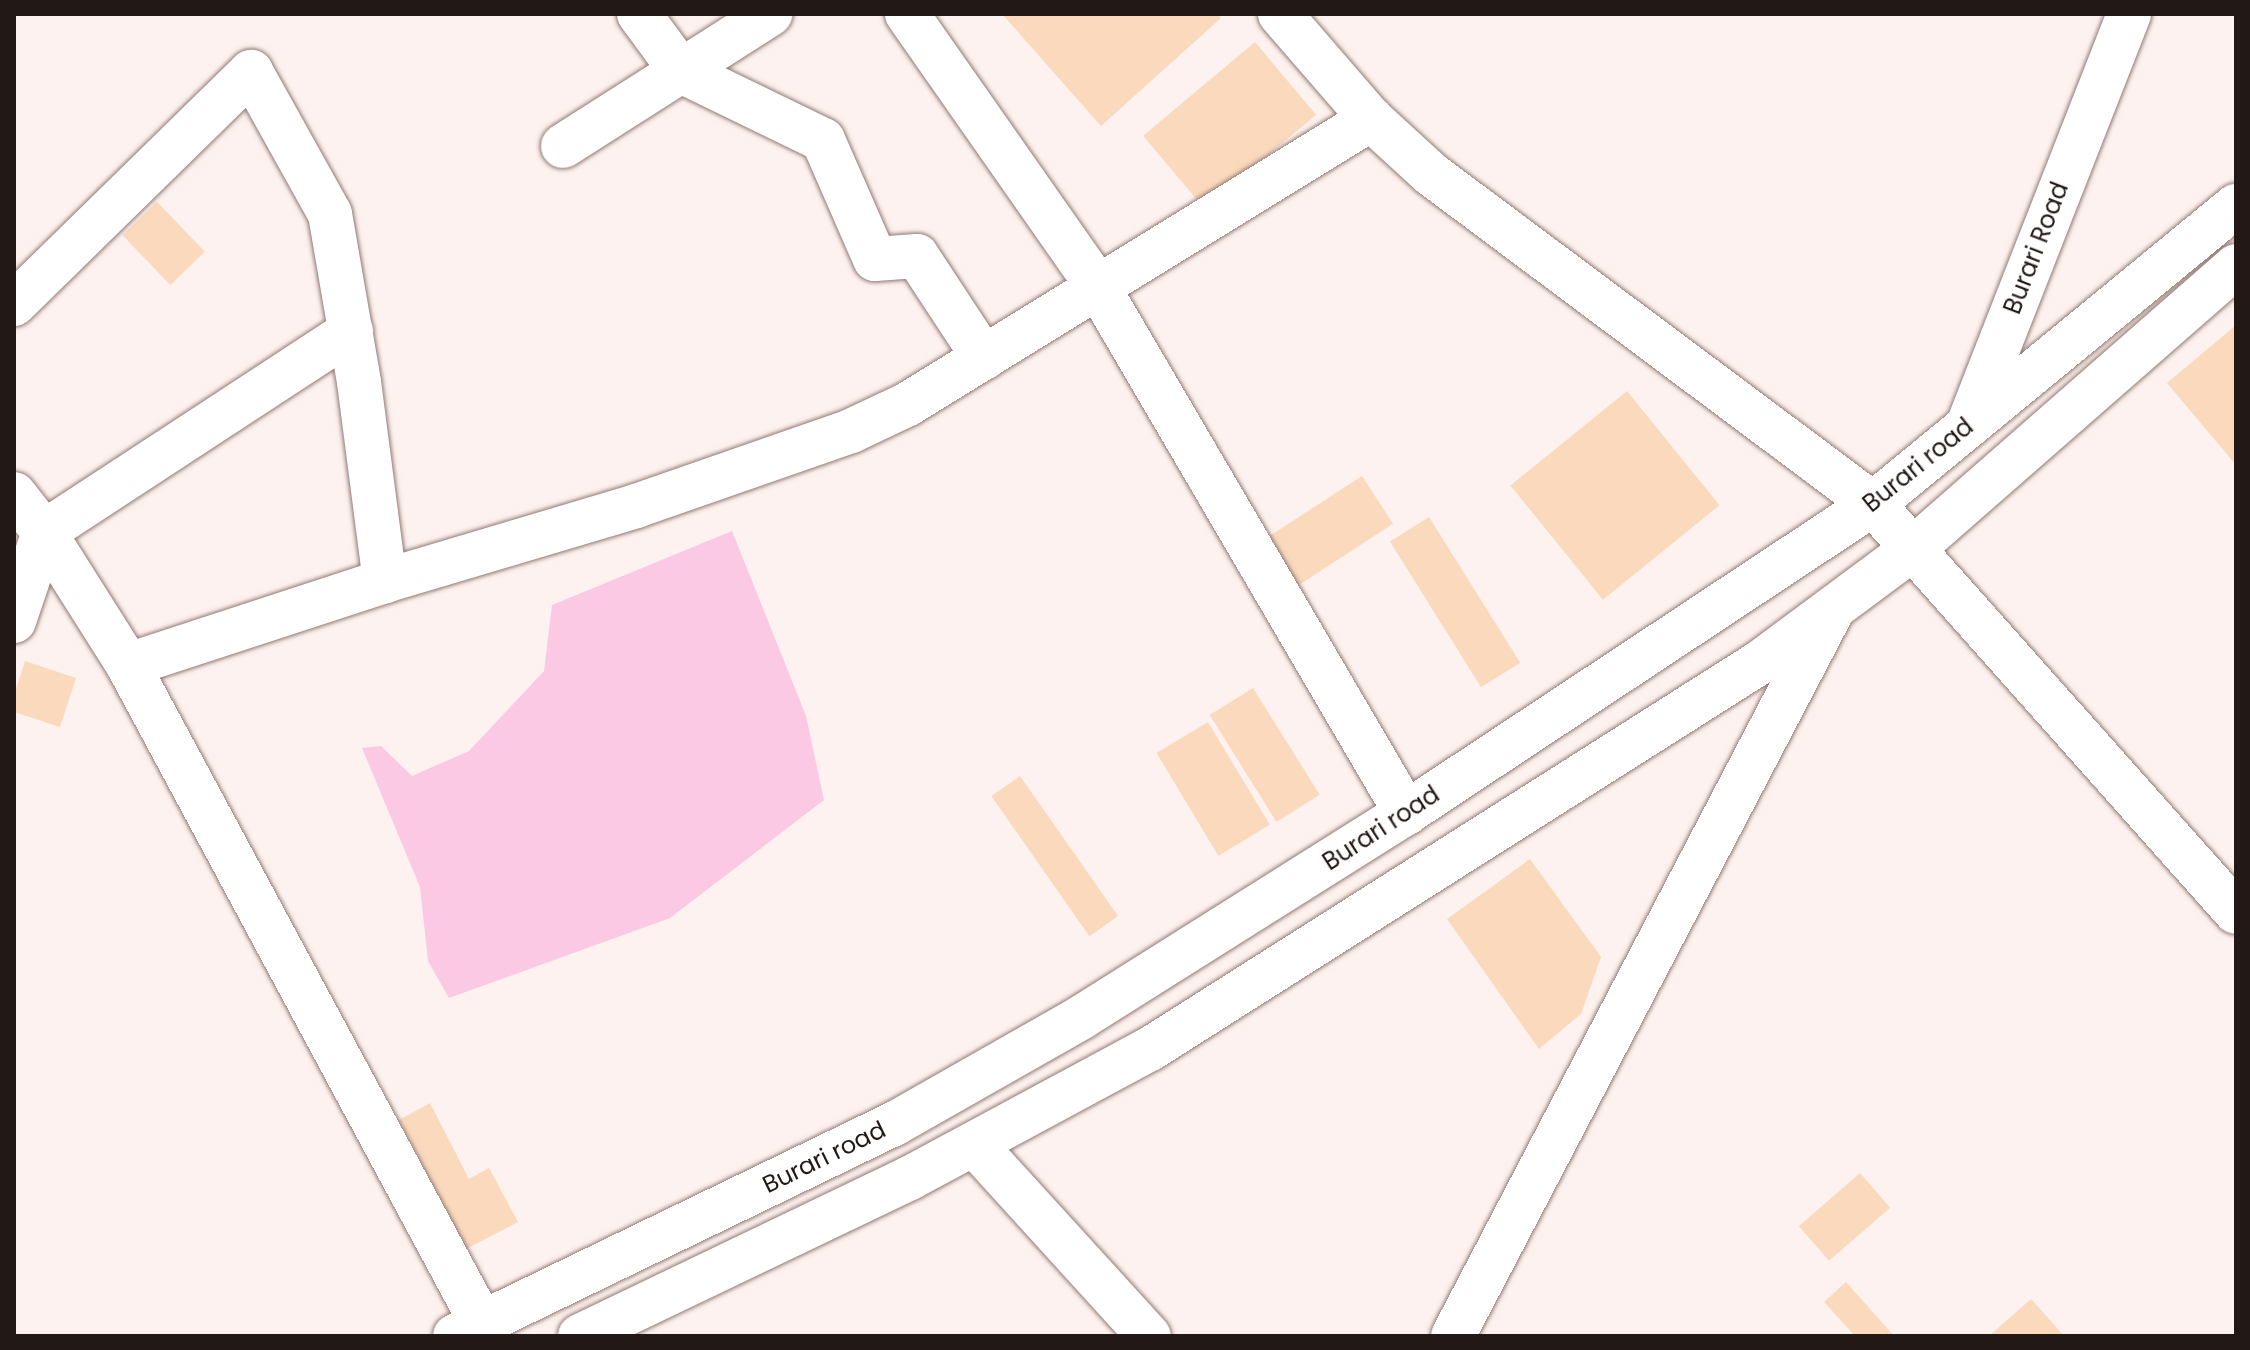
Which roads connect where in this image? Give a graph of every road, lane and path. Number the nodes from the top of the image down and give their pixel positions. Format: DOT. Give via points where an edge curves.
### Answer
graph roads {
  1 [pos="639,14"];
  2 [pos="770,14"];
  3 [pos="907,14"];
  4 [pos="2129,14"];
  5 [pos="1295,22"];
  6 [pos="681,71"];
  7 [pos="1371,119"];
  8 [pos="563,146"];
  9 [pos="2236,206"];
  10 [pos="2236,266"];
  11 [pos="1098,287"];
  12 [pos="14,304"];
  13 [pos="351,331"];
  14 [pos="984,358"];
  15 [pos="1969,423"];
  16 [pos="1988,483"];
  17 [pos="14,494"];
  18 [pos="1873,504"];
  19 [pos="44,532"];
  20 [pos="1914,548"];
  21 [pos="385,581"];
  22 [pos="1833,609"];
  23 [pos="14,621"];
  24 [pos="128,665"];
  25 [pos="1406,813"];
  26 [pos="2236,912"];
  27 [pos="974,1144"];
  28 [pos="468,1329"];
  29 [pos="580,1336"];
  30 [pos="1149,1336"];
  31 [pos="1453,1336"];
  1 -- 6 [label="street"];
  2 -- 6 [label="street"];
  3 -- 11 [label="street"];
  4 -- 15 [label="street, Burari Road"];
  5 -- 7 [label="street"];
  6 -- 8 [label="street"];
  6 -- 14 [label="street" via="823,140 875,259 917,256"];
  7 -- 11 [label="street"];
  7 -- 18 [label="street" via="1431,174"];
  9 -- 15 [label="street, Burari road"];
  10 -- 16 [label="street"];
  11 -- 14 [label="street"];
  11 -- 25 [label="street"];
  12 -- 13 [label="street" via="251,72 330,214"];
  13 -- 19 [label="street"];
  13 -- 21 [label="street"];
  14 -- 21 [label="street" via="851,431 636,506"];
  15 -- 16 [label="street, Burari Road"];
  15 -- 18 [label="street, Burari road"];
  16 -- 20 [label="street"];
  17 -- 19 [label="street"];
  18 -- 20 [label="street"];
  18 -- 25 [label="street, Burari road"];
  19 -- 23 [label="street"];
  19 -- 24 [label="street"];
  20 -- 22 [label="street"];
  20 -- 26 [label="street"];
  21 -- 24 [label="street"];
  22 -- 27 [label="street" via="1759,663 1189,1025"];
  22 -- 31 [label="street"];
  24 -- 28 [label="street"];
  25 -- 28 [label="street, Burari road" via="1082,1017 894,1124"];
  27 -- 29 [label="street"];
  27 -- 30 [label="street"];
}
